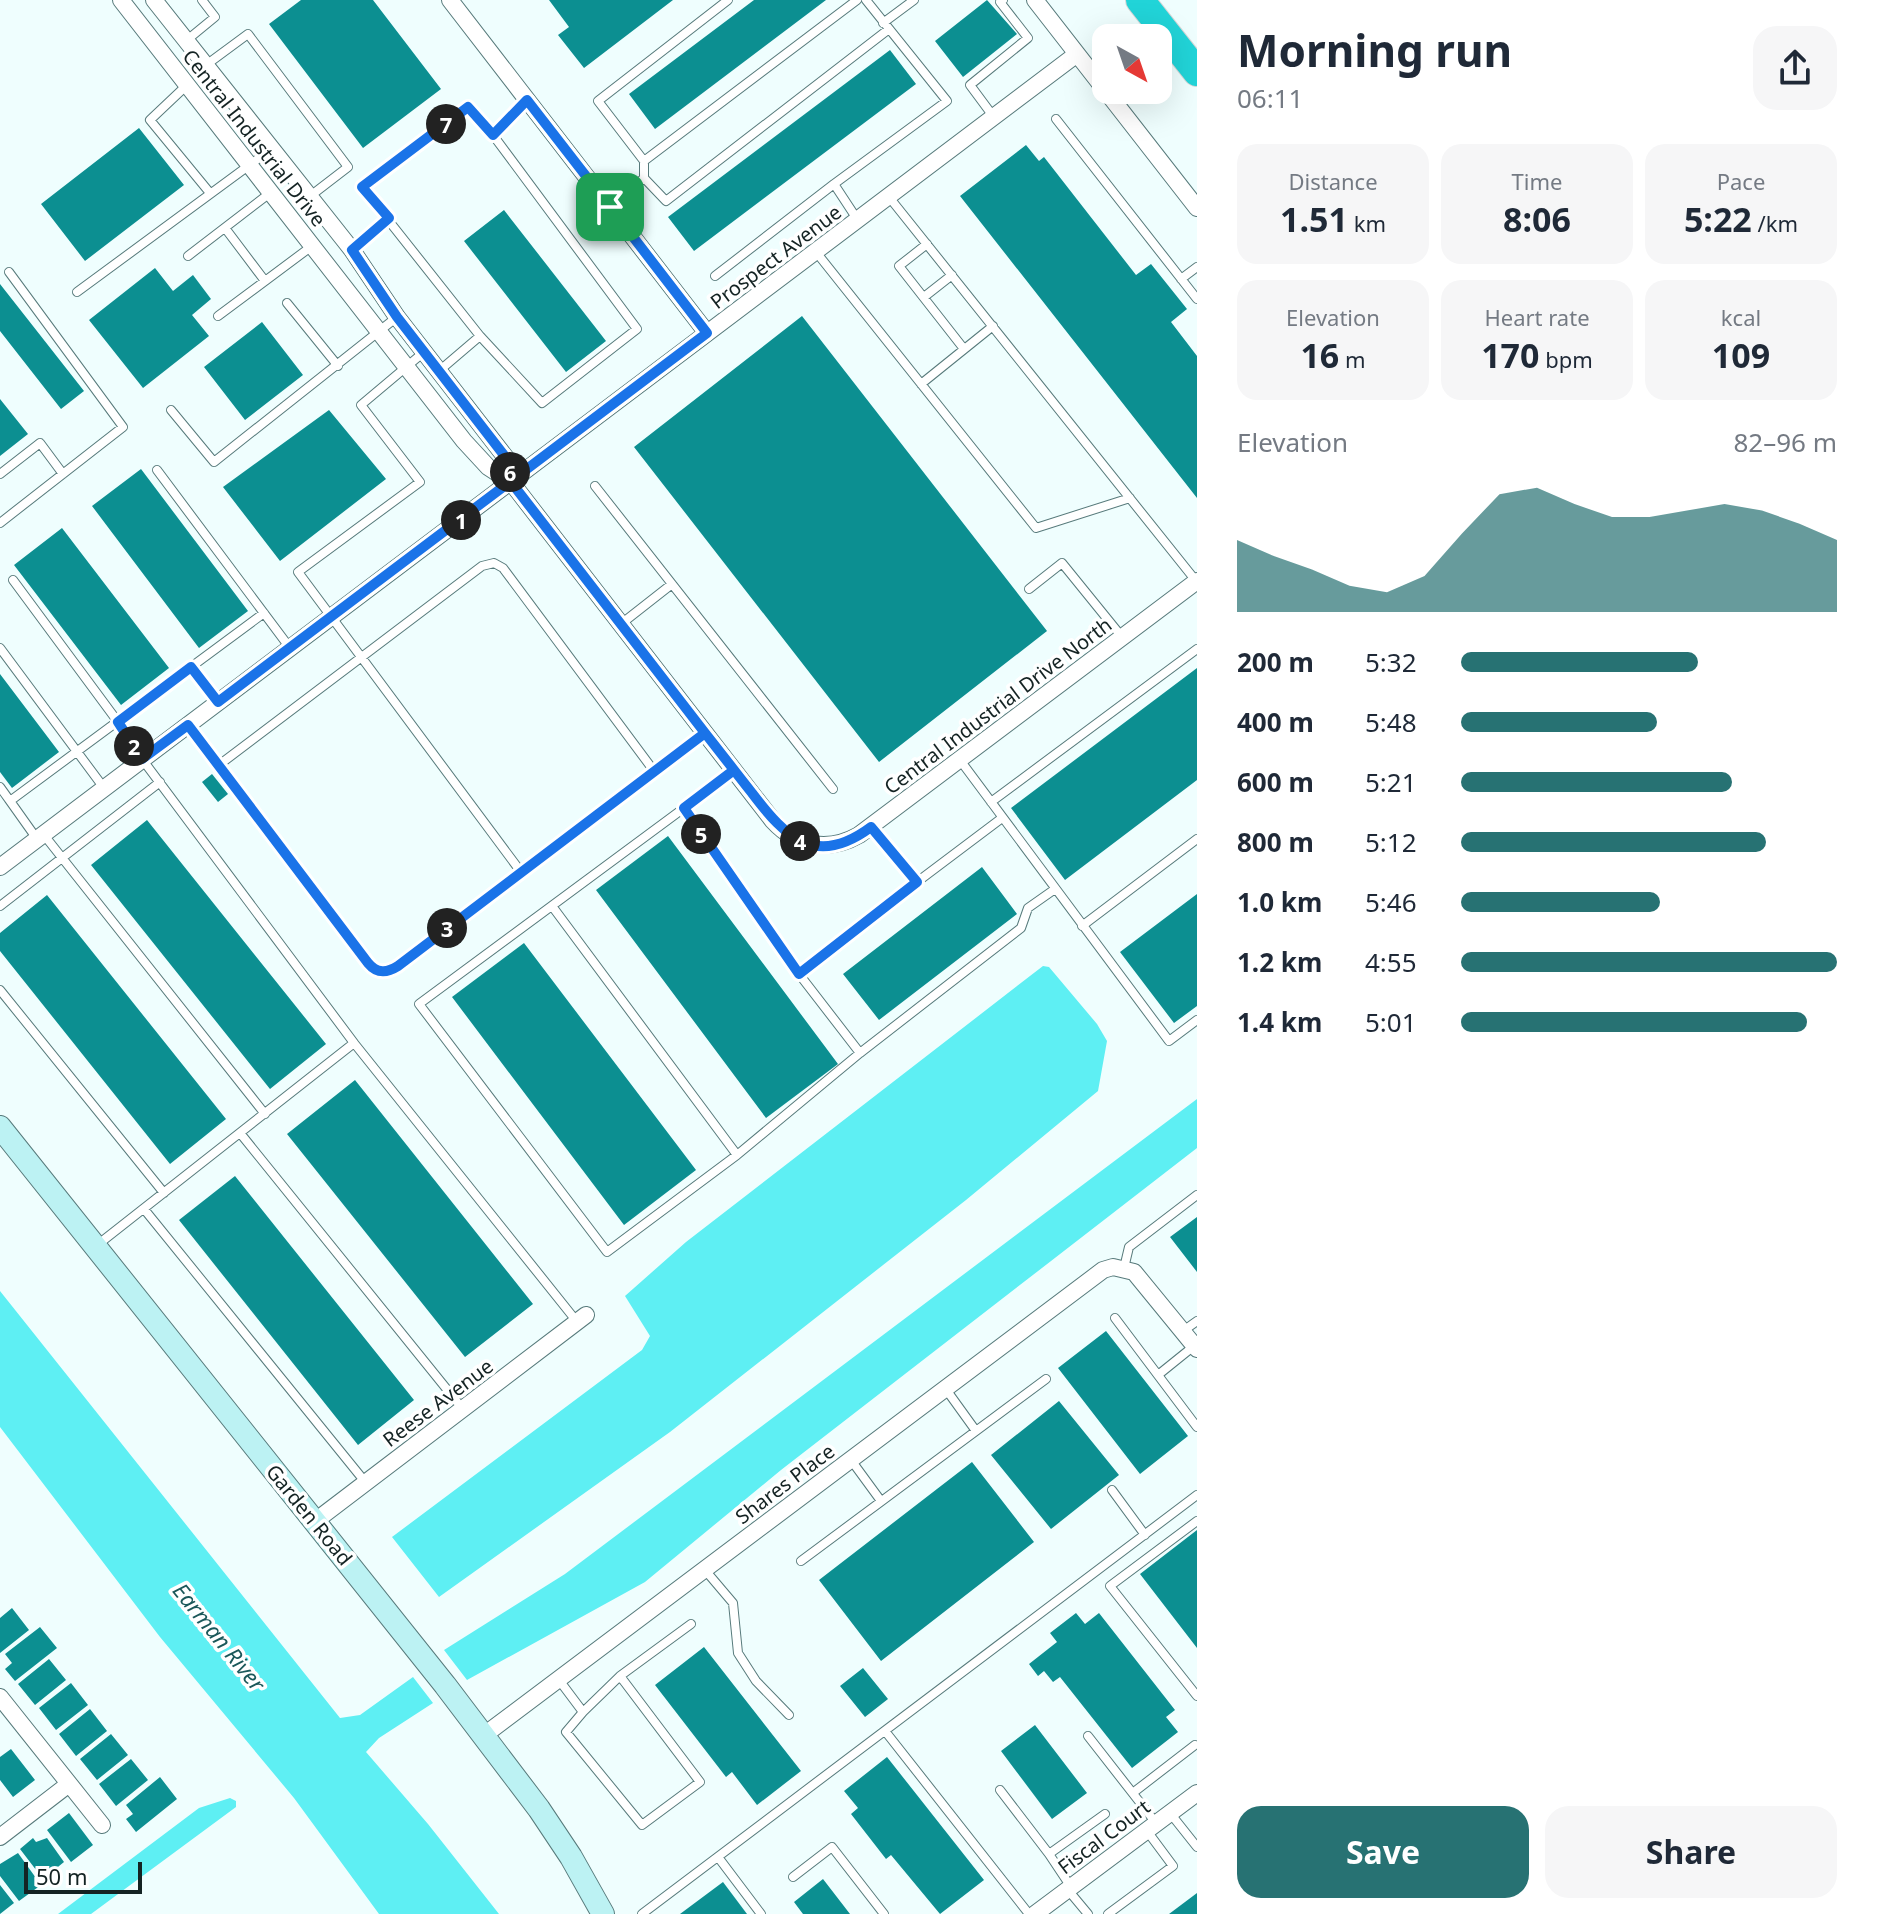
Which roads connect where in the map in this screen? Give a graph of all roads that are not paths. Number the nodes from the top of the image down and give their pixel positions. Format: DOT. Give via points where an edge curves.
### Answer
graph roads {
  1 [pos="121,0"];
  2 [pos="154,0"];
  3 [pos="202,0"];
  4 [pos="450,0"];
  5 [pos="728,0"];
  6 [pos="857,0"];
  7 [pos="866,0"];
  8 [pos="914,0"];
  9 [pos="1003,0"];
  10 [pos="1035,0"];
  11 [pos="1140,0"];
  12 [pos="886,26"];
  13 [pos="187,40"];
  14 [pos="1077,54"];
  15 [pos="206,65"];
  16 [pos="1197,72"];
  17 [pos="187,85"];
  18 [pos="527,100"];
  19 [pos="994,117"];
  20 [pos="1056,119"];
  21 [pos="493,135"];
  22 [pos="270,150"];
  23 [pos="644,161"];
  24 [pos="250,165"];
  25 [pos="644,178"];
  26 [pos="834,184"];
  27 [pos="271,192"];
  28 [pos="210,193"];
  29 [pos="309,197"];
  30 [pos="889,197"];
  31 [pos="610,207"];
  32 [pos="1197,208"];
  33 [pos="389,218"];
  34 [pos="858,220"];
  35 [pos="225,228"];
  36 [pos="927,244"];
  37 [pos="312,245"];
  38 [pos="352,250"];
  39 [pos="816,252"];
  40 [pos="188,256"];
  41 [pos="1197,267"];
  42 [pos="9,272"];
  43 [pos="952,275"];
  44 [pos="715,276"];
  45 [pos="1181,279"];
  46 [pos="265,281"];
  47 [pos="77,292"];
  48 [pos="924,297"];
  49 [pos="1197,299"];
  50 [pos="287,303"];
  51 [pos="218,316"];
  52 [pos="397,317"];
  53 [pos="993,326"];
  54 [pos="380,332"];
  55 [pos="707,333"];
  56 [pos="480,336"];
  57 [pos="964,349"];
  58 [pos="425,351"];
  59 [pos="338,366"];
  60 [pos="407,367"];
  61 [pos="439,371"];
  62 [pos="921,384"];
  63 [pos="171,410"];
  64 [pos="157,470"];
  65 [pos="0,474"];
  66 [pos="63,474"];
  67 [pos="511,482"];
  68 [pos="595,486"];
  69 [pos="1130,498"];
  70 [pos="0,523"];
  71 [pos="13,580"];
  72 [pos="1197,581"];
  73 [pos="672,584"];
  74 [pos="1029,589"];
  75 [pos="264,613"];
  76 [pos="332,617"];
  77 [pos="621,624"];
  78 [pos="1122,637"];
  79 [pos="0,648"];
  80 [pos="290,648"];
  81 [pos="1197,649"];
  82 [pos="361,659"];
  83 [pos="191,667"];
  84 [pos="218,702"];
  85 [pos="118,722"];
  86 [pos="188,725"];
  87 [pos="705,733"];
  88 [pos="77,752"];
  89 [pos="142,759"];
  90 [pos="960,760"];
  91 [pos="219,765"];
  92 [pos="734,770"];
  93 [pos="654,771"];
  94 [pos="160,782"];
  95 [pos="0,787"];
  96 [pos="104,788"];
  97 [pos="833,789"];
  98 [pos="10,801"];
  99 [pos="991,802"];
  100 [pos="684,808"];
  101 [pos="1002,818"];
  102 [pos="871,827"];
  103 [pos="40,836"];
  104 [pos="1197,839"];
  105 [pos="815,845"];
  106 [pos="61,856"];
  107 [pos="0,867"];
  108 [pos="521,872"];
  109 [pos="917,882"];
  110 [pos="1055,889"];
  111 [pos="0,906"];
  112 [pos="552,906"];
  113 [pos="1082,926"];
  114 [pos="799,974"];
  115 [pos="0,990"];
  116 [pos="1197,1020"];
  117 [pos="354,1043"];
  118 [pos="860,1053"];
  119 [pos="265,1114"];
  120 [pos="0,1127"];
  121 [pos="240,1133"];
  122 [pos="737,1155"];
  123 [pos="164,1193"];
  124 [pos="1197,1195"];
  125 [pos="144,1209"];
  126 [pos="95,1247"];
  127 [pos="1118,1267"];
  128 [pos="1115,1318"];
  129 [pos="579,1320"];
  130 [pos="1197,1321"];
  131 [pos="1183,1331"];
  132 [pos="1196,1347"];
  133 [pos="1158,1375"];
  134 [pos="1046,1379"];
  135 [pos="945,1388"];
  136 [pos="463,1409"];
  137 [pos="1197,1427"];
  138 [pos="976,1431"];
  139 [pos="851,1460"];
  140 [pos="366,1483"];
  141 [pos="1112,1490"];
  142 [pos="1197,1495"];
  143 [pos="881,1501"];
  144 [pos="1197,1521"];
  145 [pos="314,1522"];
  146 [pos="1145,1535"];
  147 [pos="801,1561"];
  148 [pos="705,1569"];
  149 [pos="691,1624"];
  150 [pos="620,1676"];
  151 [pos="559,1680"];
  152 [pos="1197,1696"];
  153 [pos="0,1697"];
  154 [pos="583,1712"];
  155 [pos="789,1715"];
  156 [pos="885,1731"];
  157 [pos="483,1736"];
  158 [pos="1088,1736"];
  159 [pos="1195,1745"];
  160 [pos="69,1784"];
  161 [pos="1000,1790"];
  162 [pos="1134,1792"];
  163 [pos="1197,1793"];
  164 [pos="1105,1814"];
  165 [pos="1158,1822"];
  166 [pos="102,1825"];
  167 [pos="0,1837"];
  168 [pos="1197,1847"];
  169 [pos="1049,1854"];
  170 [pos="718,1857"];
  171 [pos="793,1877"];
  172 [pos="1070,1888"];
  173 [pos="603,1914"];
  174 [pos="642,1914"];
  175 [pos="761,1914"];
  176 [pos="884,1914"];
  177 [pos="1029,1914"];
  178 [pos="1035,1914"];
  179 [pos="1088,1914"];
  180 [pos="1108,1914"];
  1 -- 17 [label="street, Central Industrial Drive"];
  2 -- 13 [label="street, Central Industrial Drive"];
  3 -- 13 [label="lane" via="215,17"];
  4 -- 18 [label="street"];
  5 -- 23 [label="lane" via="598,101"];
  6 -- 23 [label="lane"];
  7 -- 12 [label="lane"];
  8 -- 12 [label="lane"];
  9 -- 19 [label="lane" via="1028,38 970,85"];
  10 -- 14 [label="street"];
  11 -- 16 [label="highway"];
  12 -- 25 [label="lane" via="666,201"];
  12 -- 26 [label="lane" via="947,101"];
  13 -- 15 [label="street, Central Industrial Drive"];
  14 -- 19 [label="street, Prospect Avenue"];
  14 -- 32 [label="street"];
  15 -- 22 [label="street, Central Industrial Drive"];
  15 -- 29 [label="lane" via="248,34 348,167"];
  17 -- 24 [label="street, Central Industrial Drive"];
  17 -- 28 [label="lane" via="150,120"];
  18 -- 21 [label="lane"];
  18 -- 31 [label="street"];
  19 -- 30 [label="street, Prospect Avenue"];
  20 -- 45 [label="lane"];
  21 -- 33 [label="lane" via="468,107 362,187"];
  21 -- 56 [label="lane" via="637,329 542,403"];
  22 -- 24 [label="lane"];
  22 -- 29 [label="street, Central Industrial Drive"];
  23 -- 25 [label="lane"];
  24 -- 27 [label="street, Central Industrial Drive"];
  24 -- 28 [label="lane"];
  25 -- 31 [label="lane"];
  26 -- 34 [label="lane"];
  26 -- 44 [label="lane"];
  27 -- 35 [label="lane"];
  27 -- 37 [label="street, Central Industrial Drive"];
  28 -- 47 [label="lane"];
  29 -- 38 [label="street, Central Industrial Drive"];
  30 -- 34 [label="street, Prospect Avenue"];
  30 -- 36 [label="lane"];
  31 -- 55 [label="street"];
  33 -- 38 [label="lane"];
  33 -- 56 [label="lane"];
  34 -- 39 [label="street, Prospect Avenue"];
  35 -- 40 [label="lane"];
  35 -- 46 [label="lane"];
  36 -- 43 [label="lane"];
  36 -- 48 [label="lane" via="899,266"];
  37 -- 46 [label="lane"];
  37 -- 54 [label="street, Central Industrial Drive"];
  38 -- 52 [label="street, Central Industrial Drive"];
  39 -- 55 [label="street, Prospect Avenue"];
  39 -- 62 [label="lane"];
  41 -- 45 [label="lane"];
  42 -- 66 [label="lane" via="123,427"];
  43 -- 48 [label="lane"];
  43 -- 53 [label="lane"];
  45 -- 49 [label="lane"];
  46 -- 51 [label="lane"];
  48 -- 57 [label="lane"];
  50 -- 59 [label="lane"];
  52 -- 54 [label="lane"];
  52 -- 58 [label="street, Central Industrial Drive"];
  53 -- 57 [label="lane"];
  53 -- 69 [label="lane"];
  54 -- 59 [label="lane"];
  54 -- 60 [label="street, Central Industrial Drive"];
  55 -- 67 [label="street, Prospect Avenue"];
  56 -- 61 [label="lane"];
  57 -- 62 [label="lane"];
  58 -- 60 [label="lane"];
  58 -- 61 [label="street, Central Industrial Drive"];
  59 -- 63 [label="lane" via="214,462"];
  60 -- 67 [label="street, Central Industrial Drive" via="480,459"];
  60 -- 76 [label="lane" via="361,405 420,482 298,572"];
  61 -- 67 [label="street, Central Industrial Drive" via="510,463"];
  62 -- 69 [label="lane" via="1036,528"];
  64 -- 75 [label="lane"];
  65 -- 66 [label="lane" via="40,443"];
  66 -- 70 [label="lane"];
  67 -- 76 [label="street, Prospect Avenue"];
  67 -- 77 [label="street, Central Industrial Drive"];
  68 -- 73 [label="lane"];
  69 -- 72 [label="lane"];
  71 -- 85 [label="lane"];
  72 -- 78 [label="street, Central Industrial Drive North"];
  73 -- 77 [label="lane"];
  73 -- 97 [label="lane"];
  74 -- 78 [label="lane" via="1062,563"];
  75 -- 80 [label="lane"];
  75 -- 83 [label="lane"];
  76 -- 80 [label="street, Prospect Avenue"];
  76 -- 82 [label="lane"];
  77 -- 87 [label="street, Central Industrial Drive"];
  78 -- 90 [label="street, Central Industrial Drive North"];
  79 -- 88 [label="lane"];
  80 -- 84 [label="street, Prospect Avenue"];
  81 -- 99 [label="lane"];
  82 -- 91 [label="lane"];
  82 -- 93 [label="lane" via="482,566 499,564"];
  82 -- 108 [label="lane"];
  83 -- 84 [label="lane"];
  83 -- 85 [label="lane"];
  84 -- 86 [label="street, Prospect Avenue"];
  85 -- 88 [label="lane"];
  85 -- 89 [label="lane"];
  86 -- 89 [label="street, Prospect Avenue"];
  86 -- 91 [label="lane"];
  87 -- 92 [label="street, Central Industrial Drive"];
  87 -- 93 [label="lane"];
  88 -- 96 [label="lane"];
  88 -- 98 [label="lane"];
  89 -- 94 [label="lane"];
  89 -- 96 [label="street, Prospect Avenue"];
  90 -- 99 [label="lane"];
  90 -- 102 [label="street, Central Industrial Drive North"];
  91 -- 108 [label="lane" via="379,971 398,966"];
  92 -- 100 [label="lane"];
  92 -- 105 [label="street, Central Industrial Drive" via="781,829"];
  93 -- 108 [label="lane"];
  94 -- 106 [label="lane"];
  94 -- 117 [label="lane"];
  95 -- 98 [label="lane"];
  96 -- 103 [label="street, Prospect Avenue"];
  98 -- 103 [label="lane"];
  99 -- 101 [label="lane"];
  100 -- 112 [label="lane"];
  100 -- 114 [label="lane"];
  101 -- 109 [label="lane"];
  101 -- 110 [label="lane"];
  102 -- 105 [label="street, Central Industrial Drive North" via="849,841"];
  102 -- 109 [label="lane"];
  103 -- 106 [label="lane"];
  103 -- 107 [label="street, Prospect Avenue"];
  104 -- 113 [label="lane"];
  106 -- 111 [label="lane"];
  106 -- 119 [label="lane"];
  109 -- 114 [label="lane"];
  110 -- 113 [label="lane"];
  110 -- 118 [label="lane" via="1028,908 1021,928"];
  112 -- 122 [label="lane"];
  112 -- 122 [label="lane" via="419,1004 607,1252"];
  113 -- 116 [label="lane" via="1169,1041"];
  114 -- 118 [label="lane"];
  115 -- 123 [label="lane"];
  117 -- 119 [label="lane"];
  117 -- 129 [label="lane"];
  118 -- 122 [label="lane"];
  119 -- 121 [label="lane"];
  120 -- 126 [label="street, Garden Road"];
  121 -- 123 [label="lane"];
  121 -- 136 [label="lane"];
  123 -- 125 [label="lane"];
  124 -- 127 [label="lane" via="1129,1247"];
  125 -- 126 [label="lane"];
  125 -- 140 [label="lane"];
  126 -- 145 [label="street, Garden Road"];
  127 -- 131 [label="street" via="1142,1279"];
  127 -- 135 [label="street, Shares Place" via="1103,1270"];
  128 -- 133 [label="lane"];
  129 -- 136 [label="street, Reese Avenue"];
  130 -- 131 [label="lane"];
  131 -- 132 [label="street"];
  132 -- 133 [label="lane"];
  133 -- 137 [label="lane"];
  134 -- 138 [label="lane"];
  135 -- 138 [label="lane"];
  135 -- 139 [label="street, Shares Place"];
  136 -- 140 [label="street, Reese Avenue"];
  138 -- 143 [label="lane"];
  139 -- 143 [label="lane"];
  139 -- 148 [label="street, Shares Place"];
  140 -- 145 [label="street, Reese Avenue"];
  141 -- 146 [label="lane"];
  142 -- 146 [label="lane"];
  143 -- 147 [label="lane"];
  144 -- 152 [label="lane" via="1110,1586"];
  145 -- 157 [label="street, Garden Road"];
  146 -- 156 [label="lane"];
  148 -- 151 [label="street, Shares Place"];
  148 -- 155 [label="lane" via="733,1603 738,1653"];
  149 -- 150 [label="lane"];
  150 -- 154 [label="lane"];
  150 -- 154 [label="lane" via="700,1782 642,1825 566,1732"];
  151 -- 154 [label="lane"];
  151 -- 157 [label="street, Shares Place"];
  153 -- 160 [label="street"];
  156 -- 170 [label="lane"];
  156 -- 177 [label="lane"];
  157 -- 173 [label="street, Garden Road" via="539,1809"];
  158 -- 162 [label="lane"];
  159 -- 162 [label="lane"];
  160 -- 166 [label="street"];
  160 -- 167 [label="street"];
  161 -- 169 [label="lane"];
  162 -- 165 [label="lane"];
  163 -- 165 [label="street, Fiscal Court"];
  164 -- 169 [label="lane"];
  165 -- 168 [label="lane"];
  165 -- 172 [label="street, Fiscal Court"];
  165 -- 180 [label="lane" via="1173,1866"];
  169 -- 172 [label="lane"];
  170 -- 174 [label="lane"];
  170 -- 175 [label="lane"];
  171 -- 176 [label="lane" via="832,1847"];
  172 -- 178 [label="street, Fiscal Court"];
  172 -- 179 [label="lane"];
}
